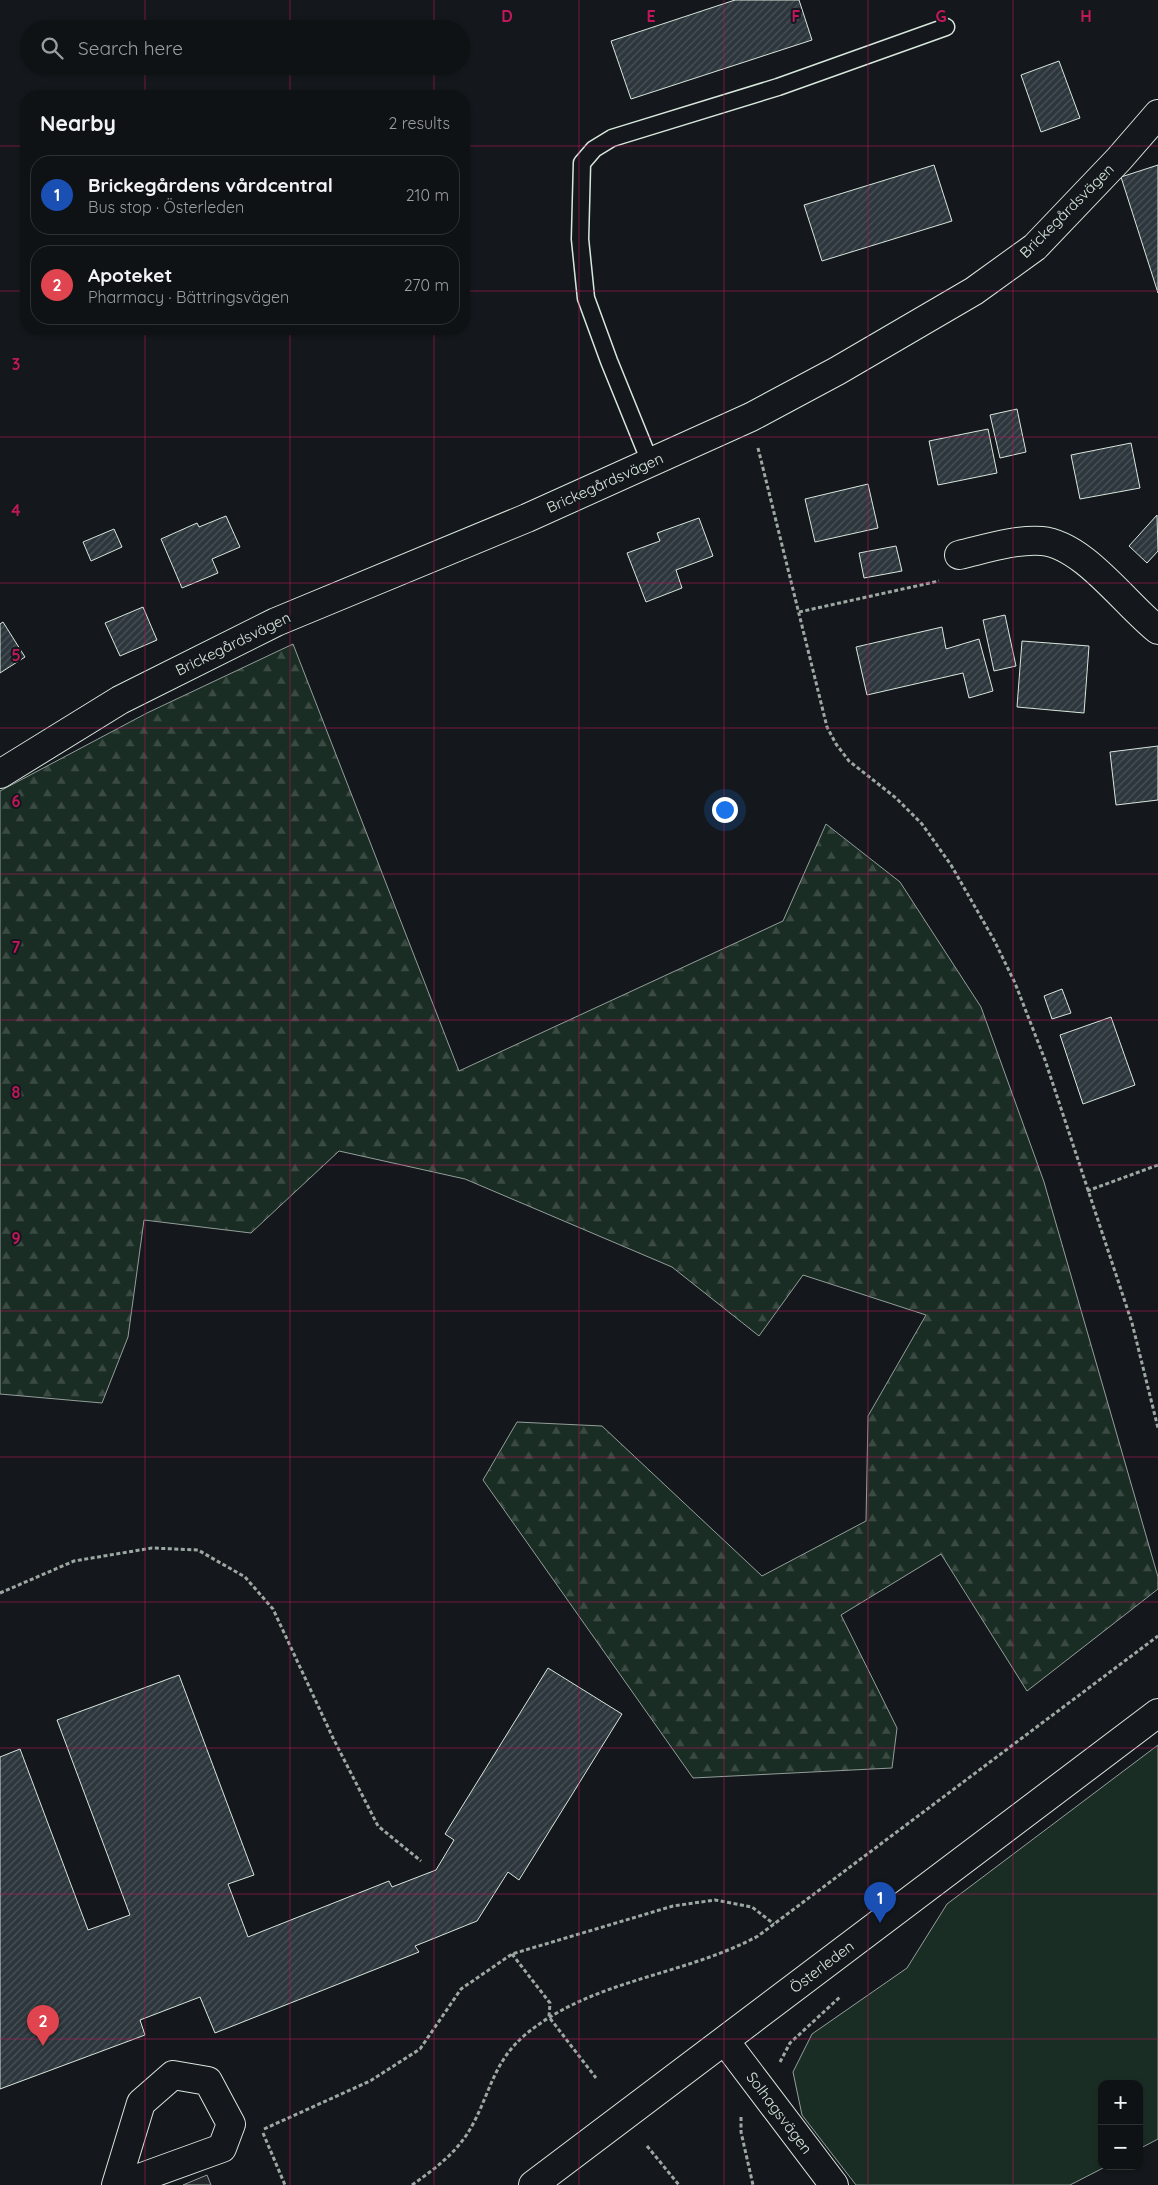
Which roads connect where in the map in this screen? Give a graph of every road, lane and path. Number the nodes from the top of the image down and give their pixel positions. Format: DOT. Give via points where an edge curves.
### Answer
graph roads {
  1 [pos="946,27"];
  2 [pos="1158,114"];
  3 [pos="751,417"];
  4 [pos="650,462"];
  5 [pos="959,554"];
  6 [pos="799,612"];
  7 [pos="1158,630"];
  8 [pos="0,774"];
  9 [pos="1158,1165"];
  10 [pos="1087,1191"];
  11 [pos="1158,1428"];
  12 [pos="0,1593"];
  13 [pos="1158,1636"];
  14 [pos="1158,1713"];
  15 [pos="421,1862"];
  16 [pos="774,1924"];
  17 [pos="512,1954"];
  18 [pos="841,1996"];
  19 [pos="550,2017"];
  20 [pos="725,2041"];
  21 [pos="596,2078"];
  22 [pos="764,2092"];
  23 [pos="647,2146"];
  24 [pos="118,2185"];
  25 [pos="285,2185"];
  26 [pos="412,2185"];
  27 [pos="533,2185"];
  28 [pos="679,2185"];
  29 [pos="753,2185"];
  30 [pos="834,2185"];
  1 -- 4 [label="lane" via="778,87 612,138 594,149 582,164 580,239 586,298"];
  2 -- 3 [label="street, Brickegårdsvägen" via="1119,159 1027,252 974,291"];
  3 -- 4 [label="street, Brickegårdsvägen"];
  3 -- 6 [label="path"];
  4 -- 8 [label="street, Brickegårdsvägen" via="527,518 276,622 120,700"];
  5 -- 6 [label="path" via="947,579"];
  5 -- 7 [label="street" via="1016,543 1053,542 1095,570"];
  6 -- 10 [label="path" via="827,727 836,744 849,761 896,798 922,824 951,865 994,940 1045,1060"];
  9 -- 10 [label="path"];
  10 -- 11 [label="path" via="1132,1323"];
  12 -- 15 [label="path" via="74,1561 152,1548 198,1550 245,1576 273,1609 378,1826"];
  13 -- 16 [label="path"];
  14 -- 20 [label="street, Österleden"];
  16 -- 17 [label="path" via="752,1907 715,1900 673,1906"];
  16 -- 19 [label="path" via="734,1949 590,1996"];
  17 -- 19 [label="path" via="550,2003"];
  17 -- 25 [label="path" via="461,1989 420,2049 370,2081 262,2129"];
  18 -- 22 [label="path" via="790,2043"];
  19 -- 21 [label="path"];
  19 -- 26 [label="path" via="510,2050 488,2085 473,2124 454,2152"];
  20 -- 22 [label="street, Solhagsvägen"];
  20 -- 27 [label="street, Österleden"];
  22 -- 29 [label="path" via="746,2108 741,2118"];
  22 -- 30 [label="street, Solhagsvägen"];
  23 -- 28 [label="path"];
  24 -- 24 [label="street" via="222,2148 231,2124 208,2081 174,2075 141,2103"];
}
